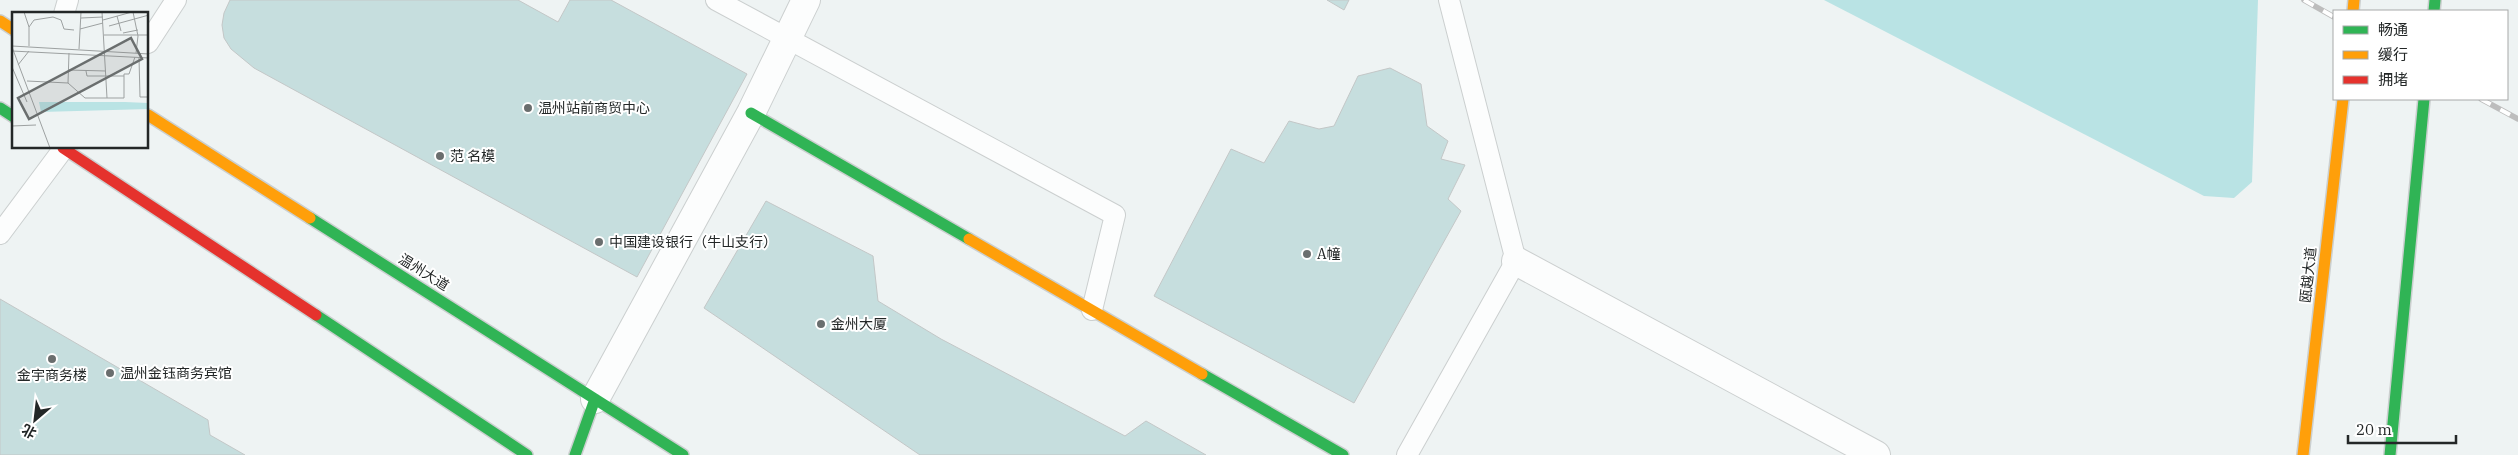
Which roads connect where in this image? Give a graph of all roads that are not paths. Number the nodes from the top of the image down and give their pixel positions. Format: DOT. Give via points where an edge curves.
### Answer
graph roads {
  1 [pos="176,0"];
  2 [pos="716,0"];
  3 [pos="806,0"];
  4 [pos="1449,0"];
  5 [pos="0,21"];
  6 [pos="12,29"];
  7 [pos="787,38"];
  8 [pos="149,41"];
  9 [pos="2343,100"];
  10 [pos="2424,100"];
  11 [pos="0,108"];
  12 [pos="751,113"];
  13 [pos="12,116"];
  14 [pos="149,116"];
  15 [pos="63,149"];
  16 [pos="66,149"];
  17 [pos="0,234"];
  18 [pos="1516,262"];
  19 [pos="1092,310"];
  20 [pos="595,398"];
  21 [pos="527,455"];
  22 [pos="575,455"];
  23 [pos="683,455"];
  24 [pos="1343,455"];
  25 [pos="1407,455"];
  26 [pos="1876,455"];
  27 [pos="2303,455"];
  28 [pos="2390,455"];
  1 -- 8 [label="lane"];
  2 -- 7 [label="lane"];
  3 -- 7 [label="street"];
  4 -- 18 [label="lane"];
  5 -- 6 [label="main road"];
  7 -- 12 [label="street"];
  7 -- 19 [label="lane" via="1116,215"];
  9 -- 27 [label="main road, 瓯越大道"];
  10 -- 28 [label="main road"];
  11 -- 13 [label="main road"];
  12 -- 19 [label="main road"];
  12 -- 20 [label="street"];
  14 -- 20 [label="main road, 温州大道"];
  15 -- 17 [label="lane"];
  16 -- 21 [label="main road"];
  18 -- 25 [label="lane"];
  18 -- 26 [label="street"];
  19 -- 24 [label="main road"];
  20 -- 22 [label="main road"];
  20 -- 23 [label="main road, 温州大道"];
}
